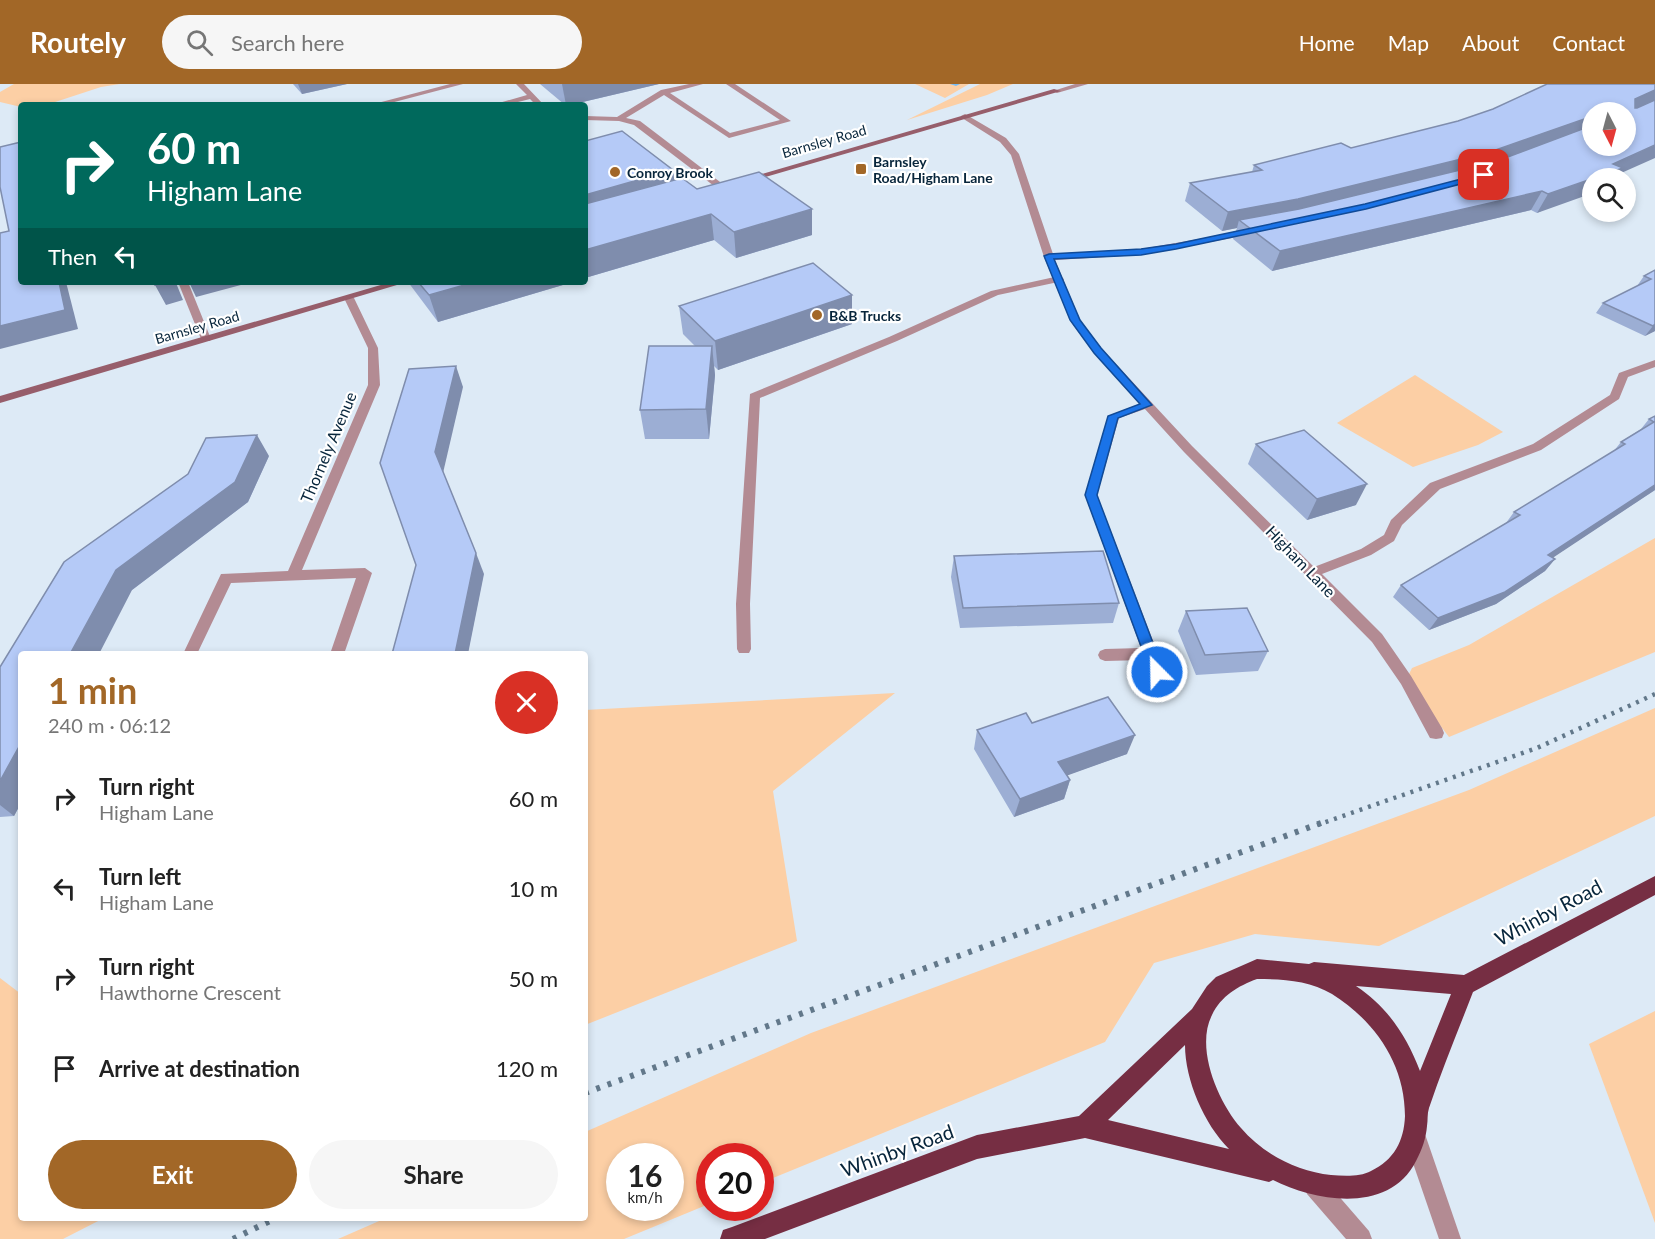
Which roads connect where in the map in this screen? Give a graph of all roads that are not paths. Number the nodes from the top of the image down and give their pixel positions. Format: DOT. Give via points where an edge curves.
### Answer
graph roads {
  1 [pos="459,84"];
  2 [pos="520,84"];
  3 [pos="699,84"];
  4 [pos="730,84"];
  5 [pos="1084,84"];
  6 [pos="1043,85"];
  7 [pos="1057,91"];
  8 [pos="664,92"];
  9 [pos="530,97"];
  10 [pos="386,102"];
  11 [pos="509,102"];
  12 [pos="536,102"];
  13 [pos="964,116"];
  14 [pos="588,118"];
  15 [pos="619,119"];
  16 [pos="721,187"];
  17 [pos="710,190"];
  18 [pos="1268,228"];
  19 [pos="1049,256"];
  20 [pos="1059,279"];
  21 [pos="184,285"];
  22 [pos="392,285"];
  23 [pos="349,298"];
  24 [pos="206,339"];
  25 [pos="1655,363"];
  26 [pos="0,400"];
  27 [pos="1147,405"];
  28 [pos="1312,573"];
  29 [pos="292,575"];
  30 [pos="744,649"];
  31 [pos="191,651"];
  32 [pos="338,651"];
  33 [pos="1148,654"];
  34 [pos="1105,655"];
  35 [pos="1157,672"];
  36 [pos="1436,733"];
  37 [pos="1655,885"];
  38 [pos="1286,969"];
  39 [pos="1465,985"];
  40 [pos="1200,1016"];
  41 [pos="1418,1106"];
  42 [pos="1085,1126"];
  43 [pos="1415,1137"];
  44 [pos="1280,1172"];
  45 [pos="1315,1186"];
  46 [pos="732,1239"];
  47 [pos="1361,1239"];
  48 [pos="1450,1239"];
  1 -- 10 [label="street"];
  2 -- 9 [label="street"];
  3 -- 8 [label="street"];
  4 -- 8 [label="street" via="787,121 729,136"];
  5 -- 7 [label="street"];
  6 -- 7 [label="main road"];
  7 -- 13 [label="main road, Barnsley Road"];
  8 -- 15 [label="street"];
  9 -- 11 [label="street"];
  9 -- 12 [label="street"];
  13 -- 16 [label="main road, Barnsley Road"];
  13 -- 19 [label="street, Higham Lane" via="1003,140 1015,154"];
  14 -- 15 [label="street"];
  15 -- 16 [label="street" via="637,123"];
  16 -- 17 [label="main road, Barnsley Road"];
  18 -- 19 [label="street" via="1141,252"];
  19 -- 20 [label="street, Higham Lane"];
  20 -- 27 [label="street, Higham Lane" via="1075,320"];
  20 -- 30 [label="street" via="995,293 754,396"];
  21 -- 24 [label="street"];
  22 -- 23 [label="main road, Barnsley Road"];
  23 -- 24 [label="main road, Barnsley Road"];
  23 -- 29 [label="street, Thornely Avenue" via="373,348 374,385"];
  24 -- 26 [label="main road, Barnsley Road"];
  25 -- 28 [label="street" via="1623,375 1615,397 1537,447 1434,486 1396,523 1389,538 1366,552"];
  27 -- 28 [label="street, Higham Lane"];
  27 -- 33 [label="street" via="1113,416 1091,495"];
  28 -- 36 [label="street, Higham Lane" via="1377,638"];
  29 -- 31 [label="street" via="226,578"];
  29 -- 32 [label="street" via="365,573"];
  33 -- 34 [label="street"];
  33 -- 35 [label="street"];
  37 -- 39 [label="highway, Whinby Road"];
  38 -- 39 [label="highway, Whinby Road"];
  38 -- 40 [label="highway, Whinby Road" via="1257,969 1233,978 1213,994"];
  38 -- 41 [label="highway, Whinby Road" via="1317,976 1347,992 1374,1015 1397,1042 1412,1074"];
  39 -- 41 [label="highway, Whinby Road"];
  40 -- 42 [label="highway, Whinby Road"];
  40 -- 44 [label="highway, Whinby Road" via="1195,1047 1202,1082 1219,1117 1246,1149"];
  41 -- 43 [label="highway, Whinby Road"];
  42 -- 44 [label="highway, Whinby Road"];
  42 -- 46 [label="highway, Whinby Road" via="977,1147"];
  43 -- 45 [label="highway, Whinby Road" via="1401,1163 1378,1181 1349,1188"];
  43 -- 48 [label="street"];
  44 -- 45 [label="highway, Whinby Road"];
  45 -- 47 [label="street"];
}
